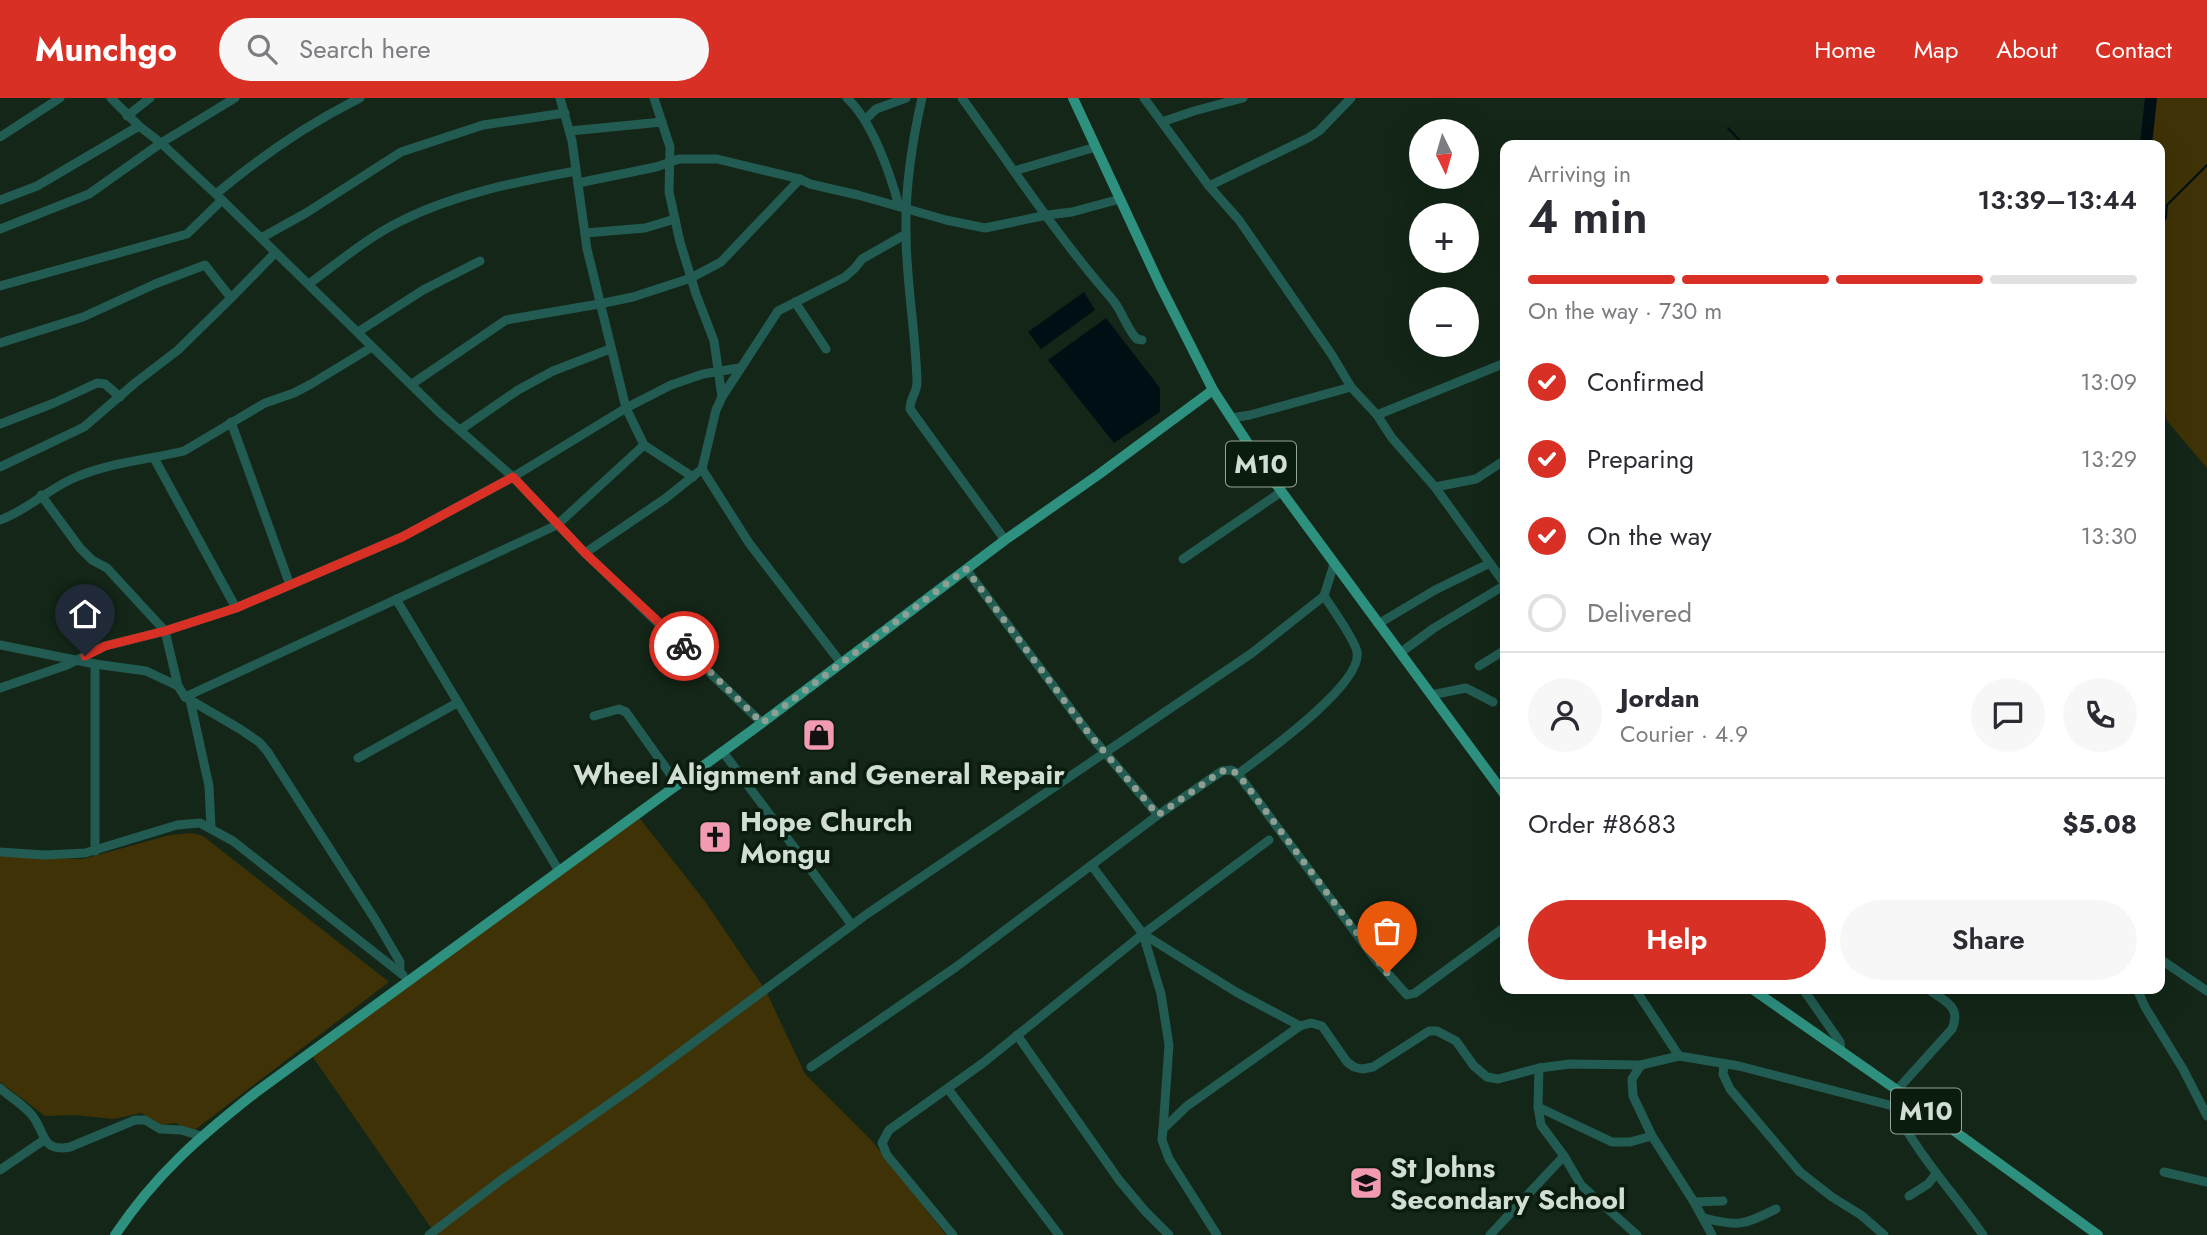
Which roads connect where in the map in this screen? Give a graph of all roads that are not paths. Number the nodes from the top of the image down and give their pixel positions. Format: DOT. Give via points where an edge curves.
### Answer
graph roads {
  1 [pos="60,98"];
  2 [pos="111,98"];
  3 [pos="150,98"];
  4 [pos="235,98"];
  5 [pos="360,98"];
  6 [pos="560,98"];
  7 [pos="654,98"];
  8 [pos="846,98"];
  9 [pos="906,98"];
  10 [pos="922,98"];
  11 [pos="962,98"];
  12 [pos="1073,98"];
  13 [pos="1144,98"];
  14 [pos="1243,98"];
  15 [pos="1351,98"];
  16 [pos="565,113"];
  17 [pos="127,116"];
  18 [pos="865,120"];
  19 [pos="662,122"];
  20 [pos="1162,122"];
  21 [pos="138,126"];
  22 [pos="570,131"];
  23 [pos="0,137"];
  24 [pos="161,143"];
  25 [pos="1096,147"];
  26 [pos="670,161"];
  27 [pos="576,171"];
  28 [pos="1014,171"];
  29 [pos="800,179"];
  30 [pos="578,183"];
  31 [pos="1209,186"];
  32 [pos="219,197"];
  33 [pos="1120,199"];
  34 [pos="0,200"];
  35 [pos="902,207"];
  36 [pos="1047,215"];
  37 [pos="675,219"];
  38 [pos="0,229"];
  39 [pos="585,233"];
  40 [pos="906,234"];
  41 [pos="261,238"];
  42 [pos="275,253"];
  43 [pos="480,261"];
  44 [pos="691,278"];
  45 [pos="309,284"];
  46 [pos="0,286"];
  47 [pos="230,298"];
  48 [pos="795,302"];
  49 [pos="599,304"];
  50 [pos="358,332"];
  51 [pos="1142,340"];
  52 [pos="0,343"];
  53 [pos="372,347"];
  54 [pos="610,349"];
  55 [pos="826,349"];
  56 [pos="1500,365"];
  57 [pos="739,369"];
  58 [pos="718,372"];
  59 [pos="412,384"];
  60 [pos="1351,387"];
  61 [pos="1213,390"];
  62 [pos="120,397"];
  63 [pos="722,397"];
  64 [pos="626,408"];
  65 [pos="1377,415"];
  66 [pos="1231,418"];
  67 [pos="231,422"];
  68 [pos="0,424"];
  69 [pos="460,430"];
  70 [pos="644,445"];
  71 [pos="154,458"];
  72 [pos="1500,463"];
  73 [pos="0,467"];
  74 [pos="702,469"];
  75 [pos="513,477"];
  76 [pos="693,477"];
  77 [pos="1434,487"];
  78 [pos="1281,492"];
  79 [pos="41,495"];
  80 [pos="0,520"];
  81 [pos="556,525"];
  82 [pos="1004,540"];
  83 [pos="585,553"];
  84 [pos="1183,559"];
  85 [pos="1490,563"];
  86 [pos="1334,564"];
  87 [pos="966,569"];
  88 [pos="1500,569"];
  89 [pos="1496,572"];
  90 [pos="1500,578"];
  91 [pos="290,585"];
  92 [pos="1500,588"];
  93 [pos="1324,596"];
  94 [pos="396,599"];
  95 [pos="236,608"];
  96 [pos="1378,624"];
  97 [pos="165,631"];
  98 [pos="0,645"];
  99 [pos="1400,653"];
  100 [pos="1500,653"];
  101 [pos="76,660"];
  102 [pos="841,663"];
  103 [pos="95,664"];
  104 [pos="1479,666"];
  105 [pos="178,686"];
  106 [pos="0,688"];
  107 [pos="1431,695"];
  108 [pos="188,698"];
  109 [pos="1493,702"];
  110 [pos="457,703"];
  111 [pos="594,716"];
  112 [pos="762,723"];
  113 [pos="1105,751"];
  114 [pos="723,752"];
  115 [pos="358,758"];
  116 [pos="1238,774"];
  117 [pos="678,785"];
  118 [pos="1500,788"];
  119 [pos="1158,815"];
  120 [pos="211,828"];
  121 [pos="1269,840"];
  122 [pos="95,851"];
  123 [pos="0,852"];
  124 [pos="1091,866"];
  125 [pos="559,871"];
  126 [pos="852,925"];
  127 [pos="1500,931"];
  128 [pos="1143,934"];
  129 [pos="2165,962"];
  130 [pos="400,972"];
  131 [pos="408,981"];
  132 [pos="2207,991"];
  133 [pos="1638,994"];
  134 [pos="1759,994"];
  135 [pos="1807,994"];
  136 [pos="1934,994"];
  137 [pos="2139,994"];
  138 [pos="1300,1026"];
  139 [pos="1017,1035"];
  140 [pos="1841,1051"];
  141 [pos="1679,1056"];
  142 [pos="1724,1064"];
  143 [pos="1641,1065"];
  144 [pos="811,1067"];
  145 [pos="1539,1068"];
  146 [pos="0,1088"];
  147 [pos="948,1089"];
  148 [pos="1897,1090"];
  149 [pos="1917,1104"];
  150 [pos="1893,1106"];
  151 [pos="1538,1107"];
  152 [pos="2207,1116"];
  153 [pos="1163,1129"];
  154 [pos="201,1136"];
  155 [pos="1652,1136"];
  156 [pos="44,1140"];
  157 [pos="1564,1156"];
  158 [pos="0,1170"];
  159 [pos="2164,1172"];
  160 [pos="1936,1174"];
  161 [pos="2207,1182"];
  162 [pos="1909,1196"];
  163 [pos="1723,1201"];
  164 [pos="1695,1202"];
  165 [pos="1776,1209"];
  166 [pos="1704,1218"];
  167 [pos="121,1233"];
  168 [pos="429,1235"];
  169 [pos="953,1235"];
  170 [pos="1059,1235"];
  171 [pos="1169,1235"];
  172 [pos="1217,1235"];
  173 [pos="1490,1235"];
  174 [pos="1637,1235"];
  175 [pos="1712,1235"];
  176 [pos="1884,1235"];
  177 [pos="1983,1235"];
  178 [pos="2098,1235"];
  1 -- 23 [label="street"];
  2 -- 17 [label="street"];
  3 -- 17 [label="street"];
  4 -- 24 [label="street"];
  5 -- 32 [label="street" via="268,153"];
  6 -- 16 [label="street"];
  7 -- 19 [label="street"];
  8 -- 18 [label="street"];
  9 -- 18 [label="street" via="876,109"];
  10 -- 35 [label="street"];
  11 -- 28 [label="street"];
  12 -- 25 [label="main road, M10"];
  13 -- 20 [label="street"];
  14 -- 20 [label="street"];
  15 -- 31 [label="street" via="1308,138"];
  16 -- 22 [label="street"];
  16 -- 41 [label="street" via="495,122 401,152"];
  17 -- 21 [label="street"];
  18 -- 35 [label="street"];
  19 -- 22 [label="street"];
  19 -- 26 [label="street"];
  20 -- 31 [label="street"];
  21 -- 24 [label="street"];
  21 -- 34 [label="street" via="37,186"];
  22 -- 27 [label="street"];
  24 -- 32 [label="street"];
  24 -- 38 [label="street" via="89,194"];
  25 -- 28 [label="street"];
  25 -- 33 [label="main road, M10"];
  26 -- 29 [label="street" via="717,159"];
  26 -- 30 [label="street"];
  26 -- 37 [label="street" via="668,192"];
  27 -- 30 [label="street"];
  27 -- 45 [label="street" via="436,206 397,223"];
  28 -- 36 [label="street"];
  29 -- 35 [label="street"];
  29 -- 44 [label="street" via="721,262"];
  30 -- 39 [label="street"];
  31 -- 60 [label="street" via="1239,220"];
  32 -- 41 [label="street"];
  32 -- 46 [label="street" via="187,234"];
  33 -- 36 [label="street"];
  33 -- 61 [label="main road, M10"];
  35 -- 36 [label="street" via="985,228"];
  35 -- 40 [label="street"];
  36 -- 51 [label="street" via="1121,310 1133,335"];
  37 -- 39 [label="street" via="645,228"];
  37 -- 44 [label="street"];
  39 -- 49 [label="street"];
  40 -- 48 [label="street" via="862,260 845,276"];
  40 -- 82 [label="street" via="917,388 910,409"];
  41 -- 42 [label="street"];
  42 -- 45 [label="street"];
  42 -- 47 [label="street"];
  43 -- 50 [label="street" via="423,290"];
  44 -- 49 [label="street"];
  44 -- 58 [label="street" via="714,341"];
  45 -- 50 [label="street"];
  47 -- 52 [label="street" via="205,265 83,317"];
  47 -- 62 [label="street" via="178,350"];
  48 -- 55 [label="street"];
  48 -- 57 [label="street" via="778,311"];
  49 -- 54 [label="street"];
  49 -- 59 [label="street" via="506,320"];
  50 -- 53 [label="street"];
  53 -- 59 [label="street"];
  53 -- 67 [label="street" via="312,384"];
  54 -- 64 [label="street"];
  54 -- 69 [label="street" via="553,371"];
  56 -- 65 [label="street"];
  57 -- 58 [label="street"];
  57 -- 63 [label="street"];
  58 -- 63 [label="street"];
  58 -- 64 [label="street" via="671,385"];
  59 -- 69 [label="street"];
  60 -- 65 [label="street"];
  60 -- 66 [label="street"];
  61 -- 66 [label="main road, M10"];
  61 -- 82 [label="main road"];
  62 -- 68 [label="street" via="97,383"];
  62 -- 73 [label="street" via="83,427"];
  63 -- 74 [label="street"];
  64 -- 70 [label="street"];
  64 -- 75 [label="street"];
  65 -- 77 [label="street"];
  66 -- 78 [label="main road, M10"];
  67 -- 71 [label="street" via="195,446"];
  67 -- 91 [label="street"];
  69 -- 75 [label="street"];
  70 -- 76 [label="street"];
  70 -- 81 [label="street"];
  71 -- 79 [label="street" via="94,470"];
  71 -- 95 [label="street"];
  72 -- 77 [label="street" via="1476,478"];
  74 -- 76 [label="street"];
  74 -- 102 [label="street" via="749,543"];
  75 -- 81 [label="street"];
  75 -- 91 [label="street" via="402,537"];
  76 -- 83 [label="street"];
  77 -- 85 [label="street"];
  78 -- 84 [label="street"];
  78 -- 86 [label="main road, M10"];
  79 -- 80 [label="street"];
  79 -- 97 [label="street" via="80,548 107,568"];
  81 -- 83 [label="street"];
  81 -- 94 [label="street"];
  82 -- 87 [label="main road"];
  83 -- 112 [label="street"];
  85 -- 89 [label="street"];
  85 -- 96 [label="street"];
  86 -- 93 [label="street"];
  86 -- 96 [label="main road, M10"];
  87 -- 102 [label="main road"];
  87 -- 113 [label="street"];
  88 -- 89 [label="street"];
  89 -- 90 [label="street"];
  91 -- 95 [label="street"];
  92 -- 99 [label="street"];
  93 -- 113 [label="street" via="1251,653"];
  93 -- 116 [label="street" via="1356,649 1354,670 1302,724"];
  94 -- 108 [label="street"];
  94 -- 110 [label="street"];
  95 -- 97 [label="street"];
  96 -- 99 [label="main road, M10"];
  97 -- 101 [label="street" via="105,646"];
  97 -- 105 [label="street"];
  98 -- 101 [label="street"];
  99 -- 107 [label="main road, M10"];
  100 -- 104 [label="street"];
  101 -- 103 [label="street"];
  101 -- 106 [label="street"];
  102 -- 112 [label="main road"];
  103 -- 105 [label="street" via="146,671"];
  103 -- 122 [label="street"];
  105 -- 108 [label="street"];
  107 -- 109 [label="street" via="1466,688"];
  107 -- 118 [label="main road, M10"];
  108 -- 120 [label="street" via="209,786"];
  108 -- 130 [label="street" via="267,751 376,921 400,962"];
  110 -- 115 [label="street"];
  110 -- 125 [label="street"];
  111 -- 117 [label="street" via="619,709 626,712"];
  112 -- 114 [label="main road"];
  113 -- 119 [label="street"];
  113 -- 126 [label="street"];
  114 -- 117 [label="main road"];
  114 -- 126 [label="street"];
  116 -- 119 [label="street" via="1222,771"];
  116 -- 127 [label="street" via="1375,959 1407,995"];
  117 -- 125 [label="main road"];
  119 -- 124 [label="street"];
  120 -- 122 [label="street" via="200,823 177,825"];
  120 -- 130 [label="street"];
  121 -- 128 [label="street"];
  122 -- 123 [label="street"];
  124 -- 128 [label="street"];
  124 -- 144 [label="street"];
  125 -- 131 [label="main road"];
  126 -- 168 [label="street"];
  128 -- 138 [label="street"];
  128 -- 139 [label="street"];
  128 -- 153 [label="street" via="1161,994 1169,1045"];
  129 -- 132 [label="street"];
  130 -- 131 [label="street"];
  131 -- 154 [label="main road"];
  133 -- 141 [label="street"];
  134 -- 140 [label="main road, M10"];
  135 -- 140 [label="street" via="1840,1042"];
  136 -- 148 [label="street" via="1953,1007 1956,1021"];
  137 -- 152 [label="street"];
  138 -- 145 [label="street" via="1322,1026 1354,1068 1373,1067 1429,1031 1437,1031 1456,1041 1487,1077 1498,1079"];
  138 -- 153 [label="street" via="1187,1106"];
  139 -- 147 [label="street"];
  139 -- 171 [label="street" via="1118,1180"];
  140 -- 148 [label="main road, M10"];
  141 -- 142 [label="street"];
  141 -- 143 [label="street"];
  142 -- 150 [label="street"];
  142 -- 176 [label="street" via="1730,1089 1800,1172"];
  143 -- 145 [label="street"];
  143 -- 155 [label="street" via="1632,1079 1633,1096"];
  145 -- 151 [label="street"];
  146 -- 156 [label="street" via="33,1117"];
  147 -- 169 [label="street" via="889,1130 882,1143 900,1173"];
  147 -- 170 [label="street"];
  148 -- 149 [label="main road, M10"];
  149 -- 150 [label="street"];
  149 -- 178 [label="main road, M10"];
  150 -- 160 [label="street"];
  151 -- 155 [label="street" via="1612,1142"];
  151 -- 157 [label="street" via="1541,1125"];
  153 -- 172 [label="street" via="1169,1159"];
  154 -- 156 [label="street" via="160,1129 140,1119 70,1147 59,1149"];
  154 -- 167 [label="main road" via="155,1181"];
  155 -- 164 [label="street"];
  156 -- 158 [label="street"];
  157 -- 173 [label="street"];
  157 -- 174 [label="street" via="1581,1185"];
  159 -- 161 [label="street"];
  160 -- 162 [label="street"];
  160 -- 177 [label="street"];
  163 -- 164 [label="street"];
  164 -- 166 [label="street"];
  165 -- 166 [label="street" via="1744,1224"];
  166 -- 175 [label="street"];
}
